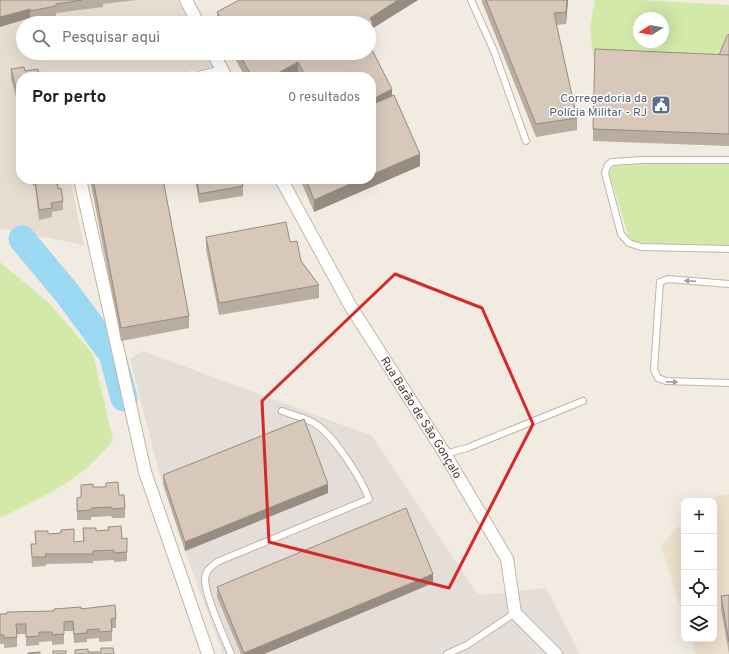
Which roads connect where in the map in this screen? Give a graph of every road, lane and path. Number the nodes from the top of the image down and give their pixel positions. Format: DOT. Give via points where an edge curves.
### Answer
graph roads {
  1 [pos="186,0"];
  2 [pos="471,0"];
  3 [pos="194,16"];
  4 [pos="216,60"];
  5 [pos="222,72"];
  6 [pos="526,141"];
  7 [pos="729,160"];
  8 [pos="81,184"];
  9 [pos="284,184"];
  10 [pos="729,249"];
  11 [pos="729,284"];
  12 [pos="729,383"];
  13 [pos="583,401"];
  14 [pos="282,411"];
  15 [pos="445,454"];
  16 [pos="515,613"];
  17 [pos="208,654"];
  18 [pos="231,654"];
  19 [pos="447,654"];
  20 [pos="556,654"];
  1 -- 3 [label="street"];
  2 -- 6 [label="lane" via="494,52"];
  4 -- 5 [label="street"];
  7 -- 10 [label="lane" via="612,162 605,173 621,234 629,243 641,247"];
  8 -- 17 [label="street" via="145,472"];
  9 -- 15 [label="street, Rua Barão de São Gonçalo" via="351,307"];
  11 -- 12 [label="lane, one-way" via="668,279 660,282 654,370 658,378 666,382"];
  13 -- 15 [label="lane" via="467,448"];
  14 -- 18 [label="lane" via="313,422 336,444 362,482 369,499 217,562 208,570 205,579 208,592"];
  15 -- 16 [label="street, Rua Barão de São Gonçalo" via="506,559"];
  16 -- 19 [label="lane" via="466,645"];
  16 -- 20 [label="street"];
}
